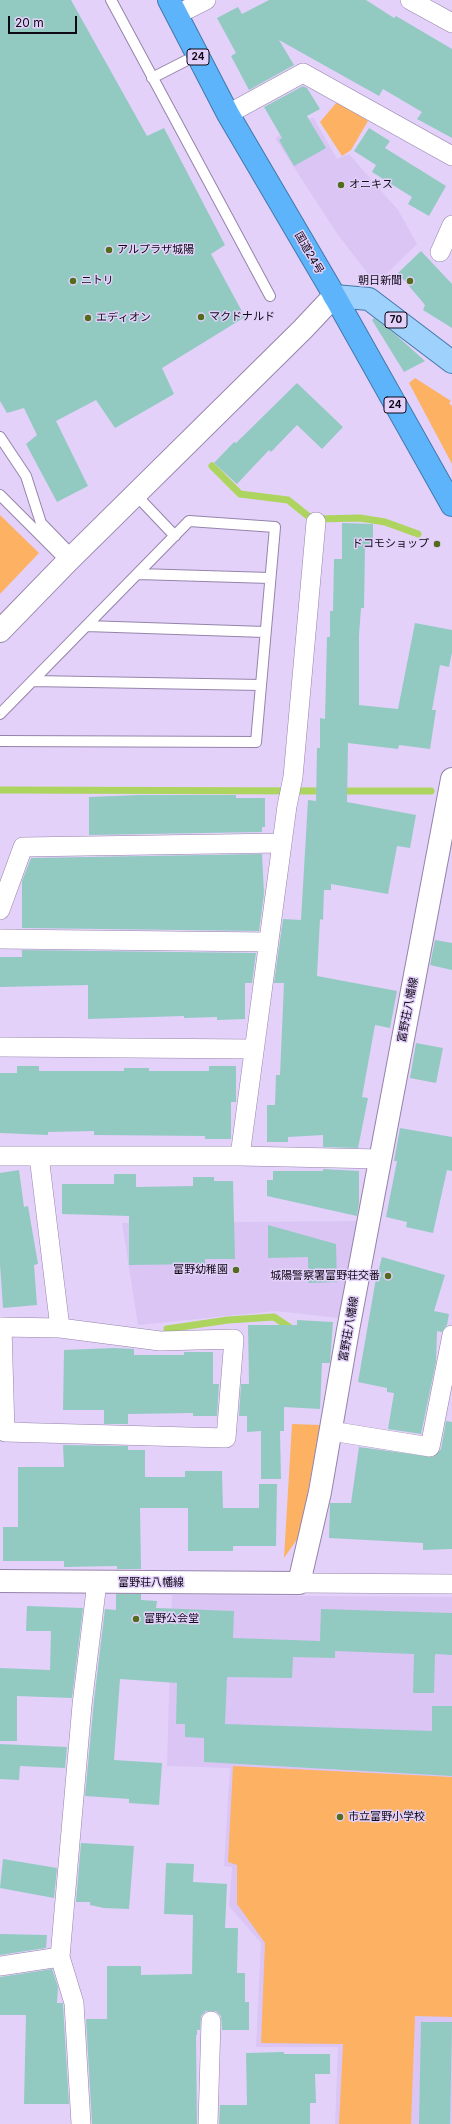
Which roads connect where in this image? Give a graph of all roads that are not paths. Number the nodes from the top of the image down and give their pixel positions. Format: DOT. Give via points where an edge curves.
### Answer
graph roads {
  1 [pos="112,0"];
  2 [pos="206,0"];
  3 [pos="410,0"];
  4 [pos="172,7"];
  5 [pos="452,24"];
  6 [pos="197,55"];
  7 [pos="152,78"];
  8 [pos="228,114"];
  9 [pos="452,156"];
  10 [pos="452,225"];
  11 [pos="440,252"];
  12 [pos="270,296"];
  13 [pos="334,296"];
  14 [pos="452,362"];
  15 [pos="0,437"];
  16 [pos="0,495"];
  17 [pos="136,495"];
  18 [pos="452,505"];
  19 [pos="316,522"];
  20 [pos="175,536"];
  21 [pos="70,559"];
  22 [pos="138,574"];
  23 [pos="270,578"];
  24 [pos="86,626"];
  25 [pos="0,631"];
  26 [pos="265,632"];
  27 [pos="32,681"];
  28 [pos="261,685"];
  29 [pos="0,714"];
  30 [pos="0,741"];
  31 [pos="452,780"];
  32 [pos="282,843"];
  33 [pos="0,910"];
  34 [pos="0,938"];
  35 [pos="268,942"];
  36 [pos="0,1047"];
  37 [pos="253,1049"];
  38 [pos="0,1156"];
  39 [pos="39,1156"];
  40 [pos="240,1156"];
  41 [pos="380,1159"];
  42 [pos="1,1327"];
  43 [pos="60,1328"];
  44 [pos="452,1335"];
  45 [pos="331,1431"];
  46 [pos="0,1581"];
  47 [pos="97,1582"];
  48 [pos="299,1583"];
  49 [pos="452,1584"];
  50 [pos="60,1958"];
  51 [pos="0,1966"];
  52 [pos="211,2021"];
  53 [pos="81,2124"];
  54 [pos="208,2124"];
  1 -- 7 [label="lane"];
  2 -- 4 [label="street"];
  3 -- 5 [label="street"];
  4 -- 6 [label="highway, 国道24号 / 24"];
  6 -- 7 [label="lane"];
  6 -- 8 [label="highway, 国道24号 / 24"];
  7 -- 12 [label="lane"];
  8 -- 9 [label="street" via="303,74"];
  8 -- 13 [label="highway, 国道24号 / 24"];
  10 -- 11 [label="street"];
  13 -- 14 [label="main road, 70" via="369,299"];
  13 -- 17 [label="main road" via="303,330"];
  13 -- 18 [label="highway, 国道24号 / 24"];
  15 -- 21 [label="lane" via="26,476 41,523"];
  16 -- 21 [label="lane"];
  17 -- 20 [label="lane"];
  17 -- 21 [label="main road"];
  19 -- 32 [label="street" via="293,777"];
  20 -- 22 [label="lane"];
  20 -- 23 [label="lane" via="189,521 274,527"];
  21 -- 25 [label="main road"];
  22 -- 23 [label="lane"];
  22 -- 24 [label="lane"];
  23 -- 26 [label="lane"];
  24 -- 26 [label="lane"];
  24 -- 27 [label="lane"];
  26 -- 28 [label="lane"];
  27 -- 28 [label="lane"];
  27 -- 29 [label="lane"];
  28 -- 30 [label="lane" via="256,742"];
  31 -- 41 [label="main road, 富野荘八幡線"];
  32 -- 33 [label="street" via="23,847"];
  32 -- 35 [label="street"];
  34 -- 35 [label="street"];
  35 -- 37 [label="street"];
  36 -- 37 [label="street"];
  37 -- 40 [label="street"];
  38 -- 39 [label="street"];
  39 -- 40 [label="street"];
  39 -- 43 [label="street"];
  40 -- 41 [label="street"];
  41 -- 45 [label="main road, 富野荘八幡線"];
  42 -- 43 [label="street"];
  42 -- 43 [label="street" via="5,1432 226,1438 234,1339 160,1341"];
  44 -- 45 [label="street" via="430,1447"];
  45 -- 48 [label="main road, 富野荘八幡線"];
  46 -- 47 [label="main road, 富野荘八幡線"];
  47 -- 48 [label="main road, 富野荘八幡線"];
  47 -- 50 [label="street" via="82,1705"];
  48 -- 49 [label="street"];
  50 -- 51 [label="street"];
  50 -- 53 [label="street" via="74,2003"];
  52 -- 54 [label="street"];
}
